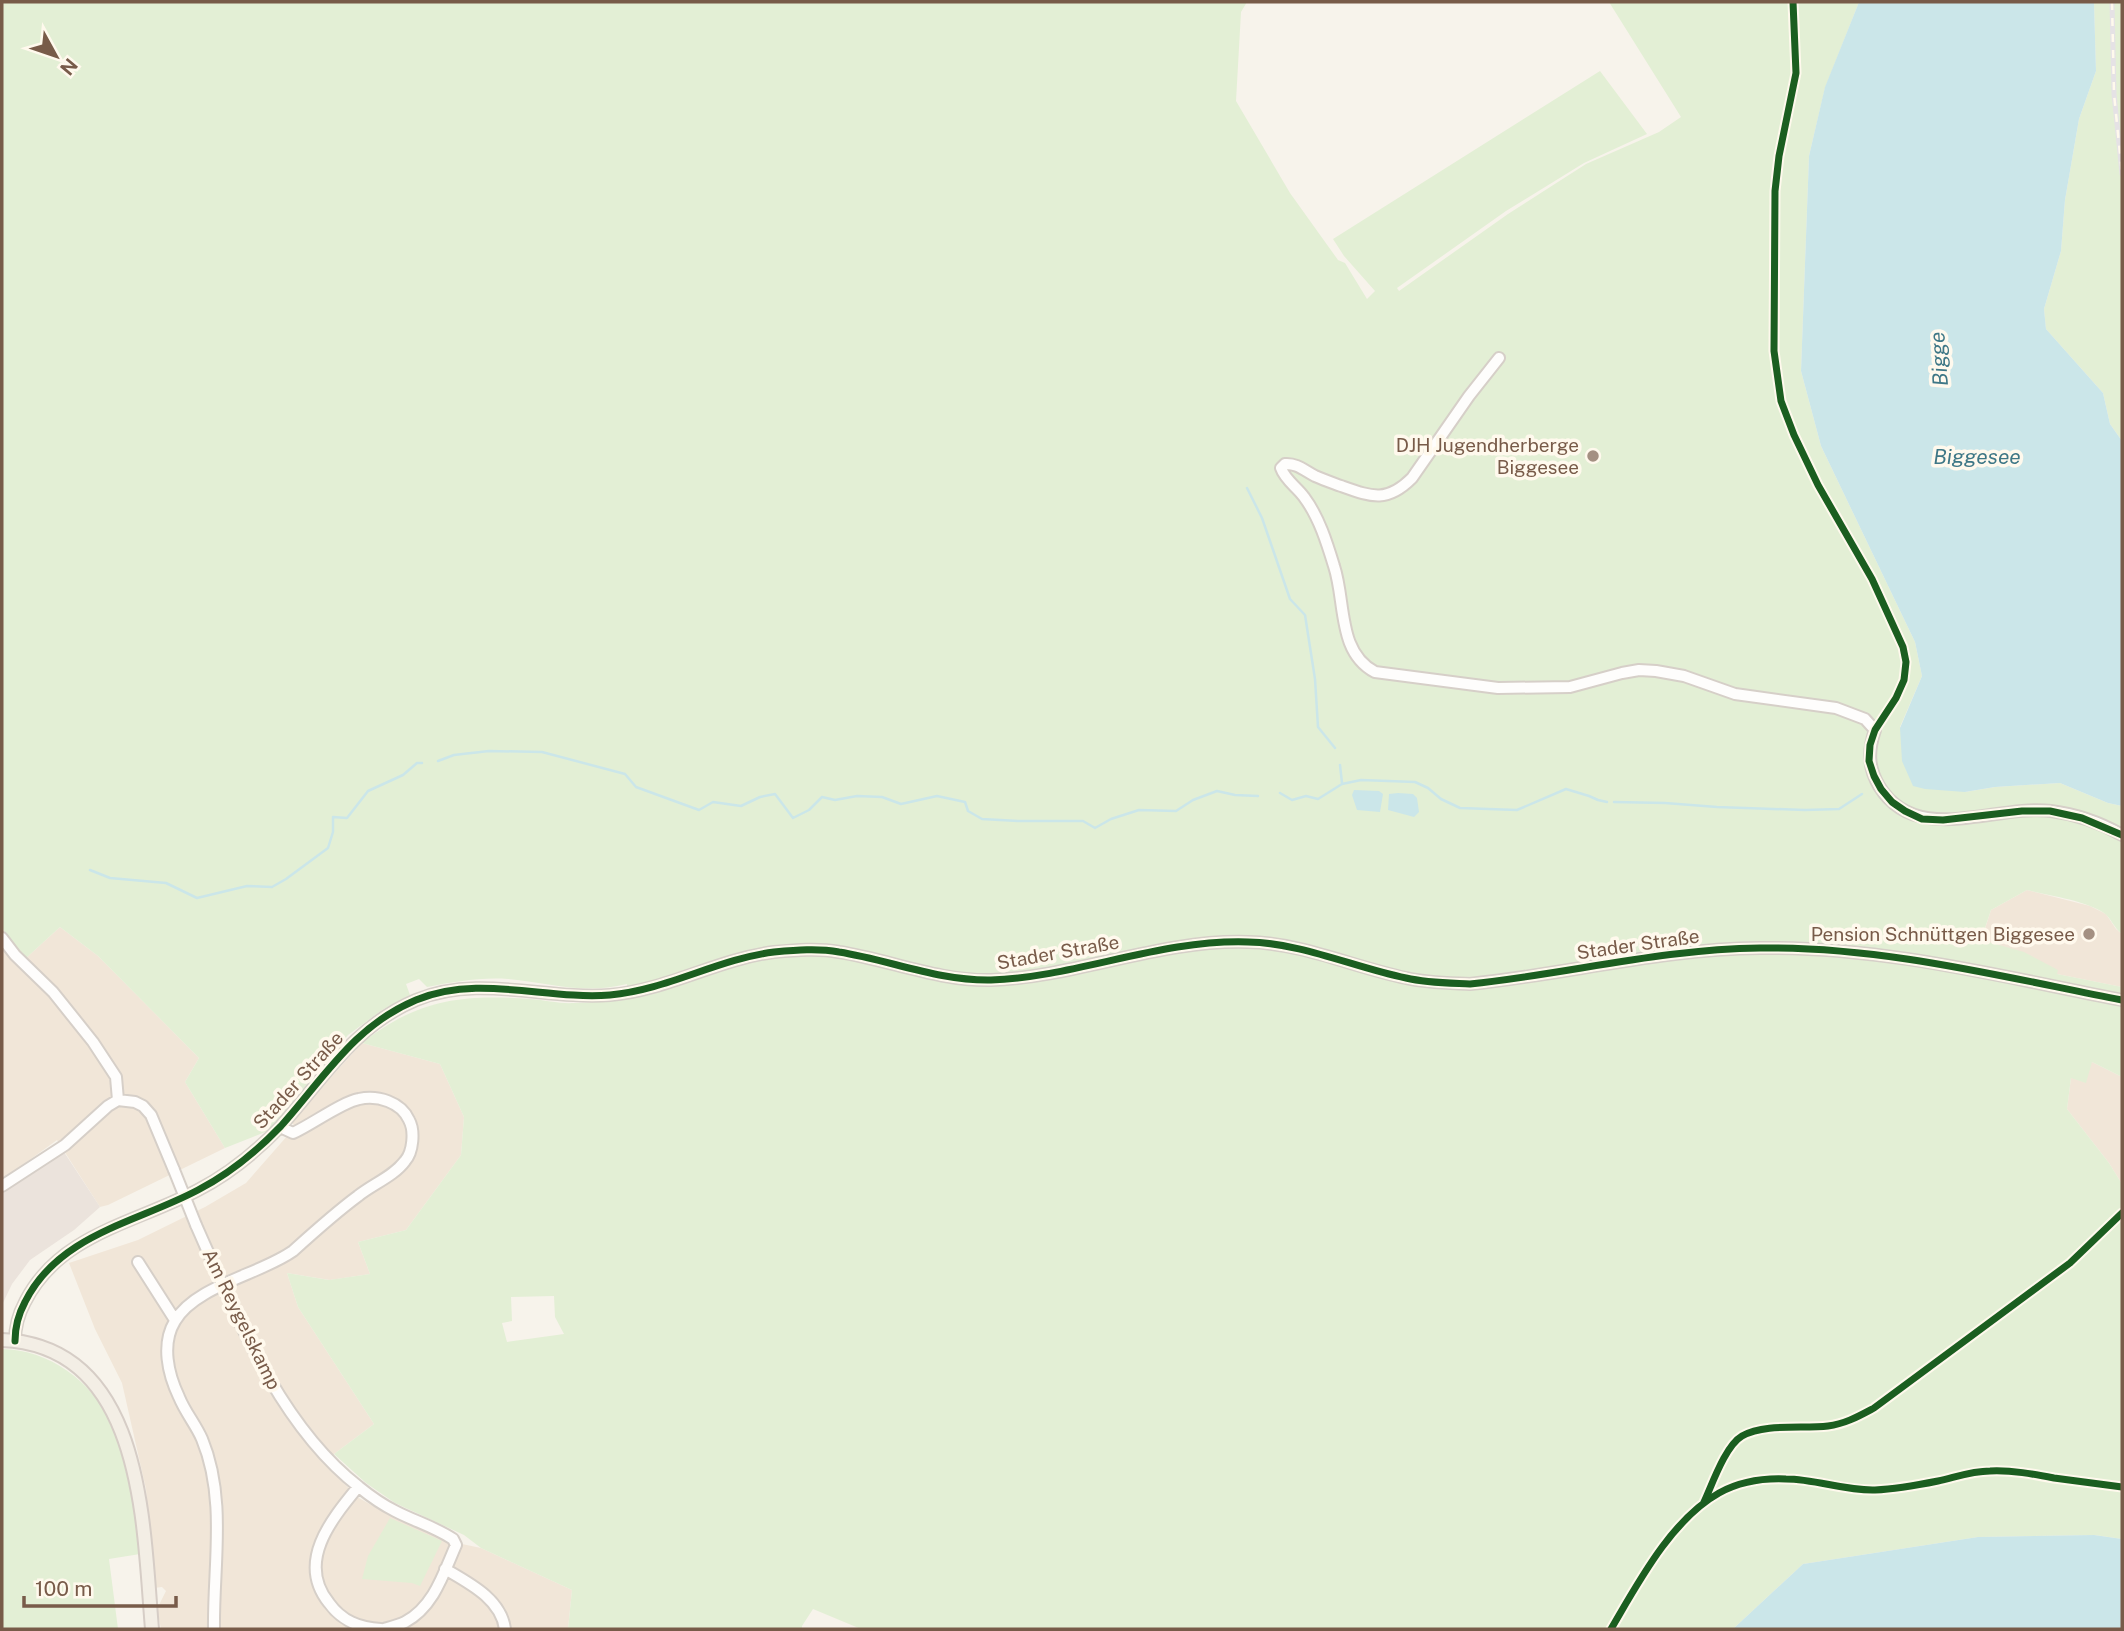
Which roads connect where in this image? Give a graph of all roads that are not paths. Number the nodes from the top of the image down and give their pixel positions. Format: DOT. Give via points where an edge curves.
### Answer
graph roads {
  1 [pos="1499,358"];
  2 [pos="2122,835"];
  3 [pos="2,938"];
  4 [pos="2122,1000"];
  5 [pos="118,1100"];
  6 [pos="280,1126"];
  7 [pos="2,1186"];
  8 [pos="138,1262"];
  9 [pos="223,1284"];
  10 [pos="175,1320"];
  11 [pos="8,1341"];
  12 [pos="358,1487"];
  13 [pos="445,1569"];
  14 [pos="152,1629"];
  15 [pos="214,1629"];
  16 [pos="382,1629"];
  17 [pos="505,1629"];
  1 -- 2 [label="street" via="1401,489 1368,496 1293,464 1281,468 1319,523 1336,569 1349,644 1363,666 1498,688 1570,687 1622,673 1656,671 1735,694 1836,708 1865,719 1875,730 1869,761 1874,776 1892,802 1922,819 2050,811"];
  3 -- 5 [label="street" via="54,992 93,1042 116,1077"];
  4 -- 6 [label="street, Stader Straße" via="1911,960 1801,948 1664,955 1470,984 1407,979 1297,948 1247,942 1187,946 989,980 934,975 837,951 795,950 741,959 628,993 476,988 420,999 377,1021 354,1040"];
  5 -- 7 [label="street" via="65,1145"];
  5 -- 9 [label="street, Am Reygelskamp, bridge" via="135,1102 151,1115"];
  6 -- 9 [label="street" via="293,1133 359,1099 381,1098 406,1115 412,1142 407,1160 396,1170 283,1258"];
  6 -- 11 [label="street, Stader Straße" via="247,1158 205,1186 69,1250 47,1268 30,1291"];
  8 -- 10 [label="street"];
  9 -- 10 [label="street"];
  9 -- 12 [label="street, Am Reygelskamp" via="284,1403 328,1459"];
  10 -- 15 [label="street" via="167,1340 169,1367 178,1396 202,1439 214,1480"];
  11 -- 14 [label="main road" via="33,1345 65,1359 93,1381 112,1408 138,1490"];
  12 -- 13 [label="street, Am Reygelskamp" via="453,1539 456,1545"];
  12 -- 16 [label="street, Am Reygelskamp" via="323,1536 315,1569 320,1592 338,1615 364,1628"];
  13 -- 16 [label="street, Am Reygelskamp" via="424,1607 405,1622"];
  13 -- 17 [label="street" via="482,1592 494,1604"];
}
